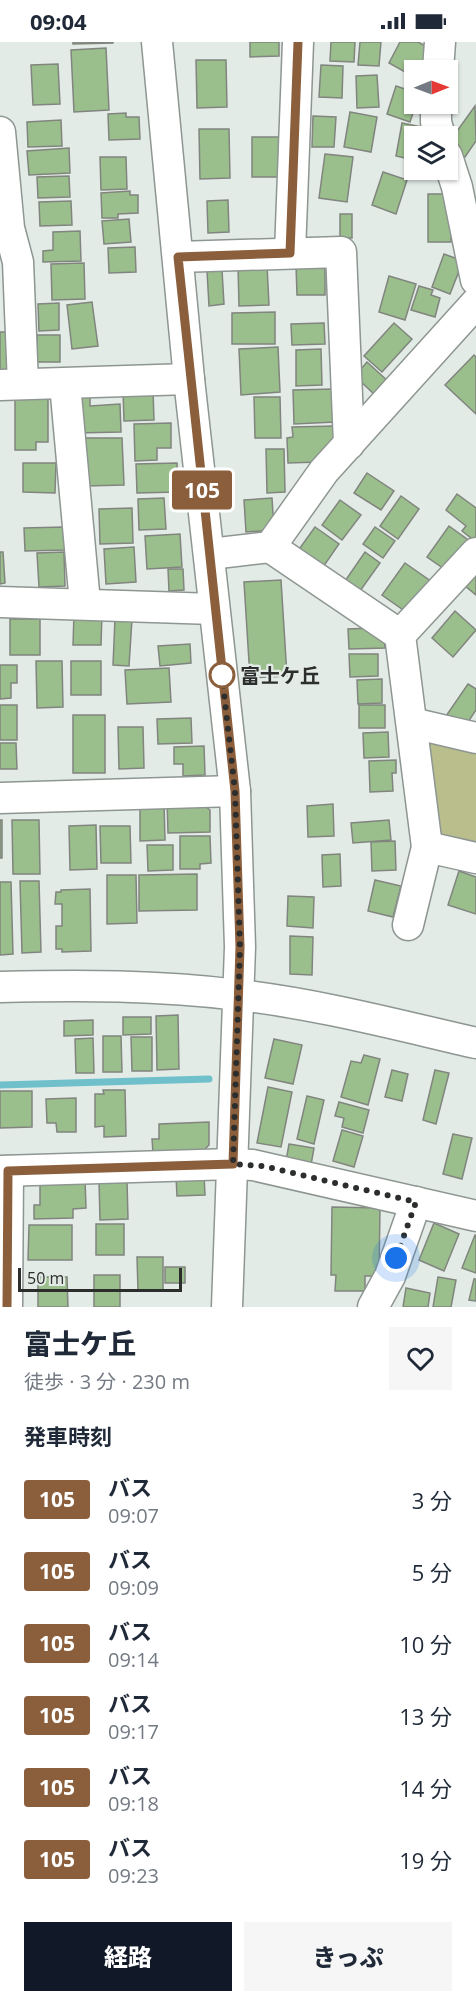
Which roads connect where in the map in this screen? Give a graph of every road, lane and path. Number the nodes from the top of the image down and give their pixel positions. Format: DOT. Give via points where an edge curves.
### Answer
graph roads {
  1 [pos="157,42"];
  2 [pos="298,42"];
  3 [pos="440,42"];
  4 [pos="439,60"];
  5 [pos="0,132"];
  6 [pos="455,180"];
  7 [pos="290,253"];
  8 [pos="178,257"];
  9 [pos="476,280"];
  10 [pos="476,303"];
  11 [pos="189,379"];
  12 [pos="65,384"];
  13 [pos="11,385"];
  14 [pos="349,444"];
  15 [pos="270,547"];
  16 [pos="476,553"];
  17 [pos="210,554"];
  18 [pos="0,602"];
  19 [pos="85,603"];
  20 [pos="214,609"];
  21 [pos="400,635"];
  22 [pos="412,723"];
  23 [pos="473,733"];
  24 [pos="235,791"];
  25 [pos="0,798"];
  26 [pos="427,847"];
  27 [pos="476,858"];
  28 [pos="408,925"];
  29 [pos="0,987"];
  30 [pos="239,995"];
  31 [pos="476,1043"];
  32 [pos="233,1164"];
  33 [pos="4,1171"];
  34 [pos="416,1202"];
  35 [pos="476,1216"];
  36 [pos="7,1307"];
  37 [pos="227,1307"];
  38 [pos="373,1307"];
  1 -- 8 [label="street"];
  2 -- 7 [label="street"];
  3 -- 4 [label="street"];
  5 -- 13 [label="street" via="9,228 18,262"];
  6 -- 9 [label="street"];
  7 -- 8 [label="street"];
  7 -- 14 [label="street" via="341,252"];
  8 -- 11 [label="street"];
  10 -- 14 [label="street"];
  11 -- 12 [label="street"];
  11 -- 17 [label="street"];
  12 -- 13 [label="street"];
  12 -- 19 [label="street"];
  14 -- 15 [label="street" via="324,471"];
  15 -- 17 [label="street"];
  15 -- 21 [label="street"];
  16 -- 21 [label="street"];
  17 -- 20 [label="street"];
  18 -- 19 [label="street"];
  19 -- 20 [label="street"];
  20 -- 24 [label="street"];
  21 -- 22 [label="street"];
  22 -- 23 [label="street"];
  22 -- 26 [label="street"];
  24 -- 25 [label="street"];
  24 -- 30 [label="street"];
  26 -- 27 [label="street"];
  26 -- 28 [label="street"];
  29 -- 30 [label="street" via="76,985"];
  30 -- 31 [label="street"];
  30 -- 32 [label="street"];
  32 -- 33 [label="street"];
  32 -- 34 [label="street" via="263,1166"];
  32 -- 37 [label="street"];
  33 -- 36 [label="street"];
  34 -- 35 [label="street"];
  34 -- 38 [label="street" via="390,1276"];
}
